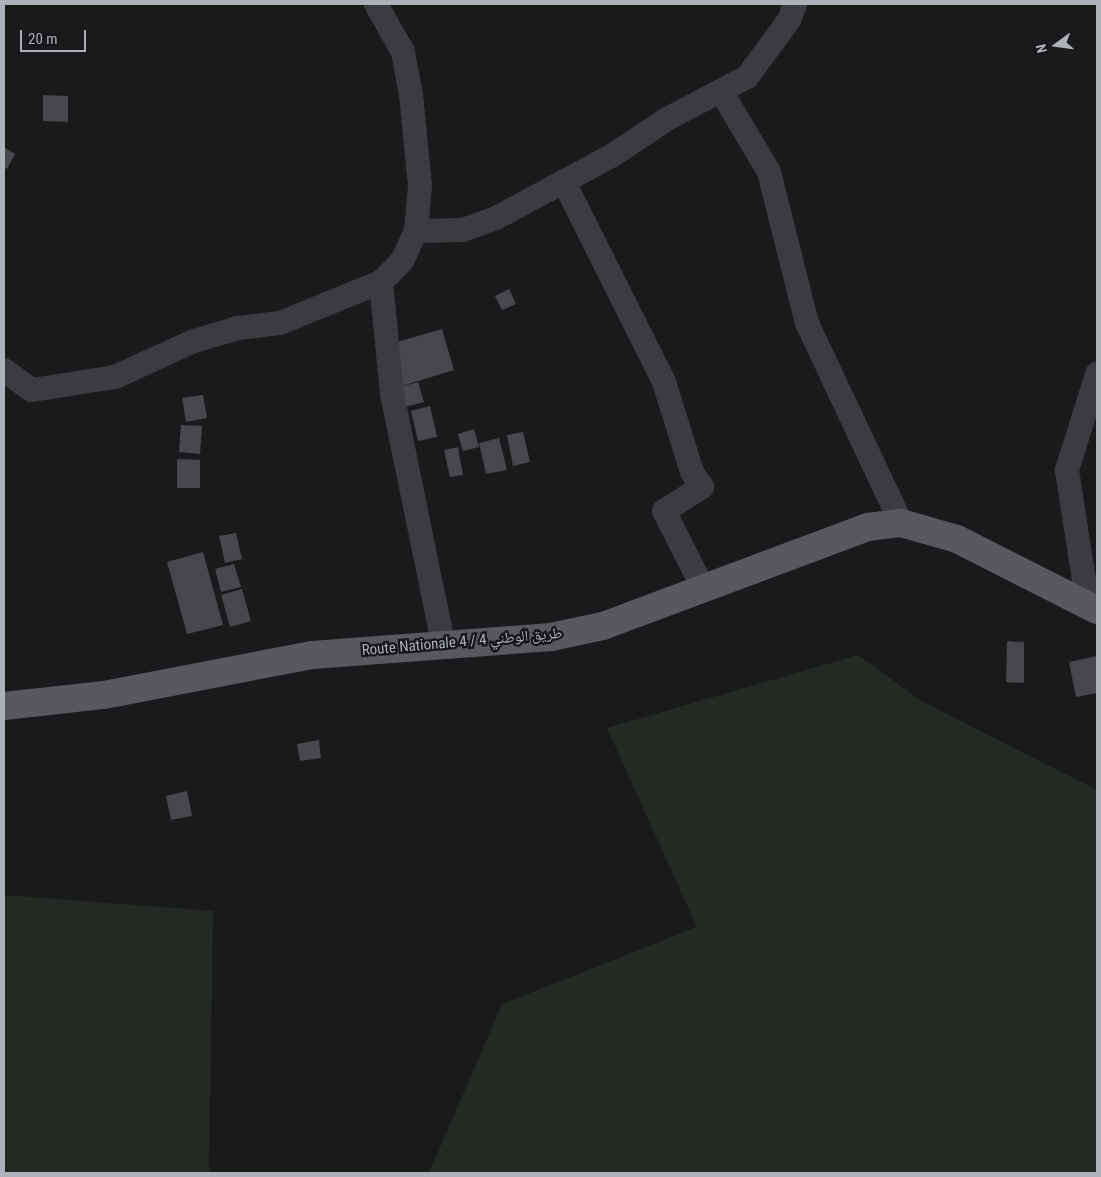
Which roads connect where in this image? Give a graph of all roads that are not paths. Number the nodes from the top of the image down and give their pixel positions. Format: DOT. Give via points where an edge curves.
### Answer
graph roads {
  1 [pos="376,4"];
  2 [pos="795,4"];
  3 [pos="721,90"];
  4 [pos="564,182"];
  5 [pos="416,231"];
  6 [pos="381,282"];
  7 [pos="4,370"];
  8 [pos="1097,374"];
  9 [pos="901,523"];
  10 [pos="703,588"];
  11 [pos="1093,608"];
  12 [pos="443,643"];
  13 [pos="4,706"];
  1 -- 5 [label="street" via="403,52 411,95 420,186"];
  2 -- 3 [label="street" via="789,20 747,77"];
  3 -- 4 [label="street"];
  3 -- 9 [label="street" via="769,172 807,323"];
  4 -- 5 [label="street" via="496,218 463,230"];
  4 -- 10 [label="street" via="664,382 692,472 702,487 664,511"];
  5 -- 6 [label="street" via="402,260"];
  6 -- 7 [label="street" via="280,323 238,328 194,341 115,377 32,390"];
  6 -- 12 [label="street" via="392,394"];
  8 -- 11 [label="street" via="1067,470"];
  9 -- 10 [label="main road, Route Nationale 4 / طريق الوطني 4" via="868,527"];
  9 -- 11 [label="main road, Route Nationale 4 / طريق الوطني 4" via="957,539"];
  10 -- 12 [label="main road, Route Nationale 4 / طريق الوطني 4" via="603,626 551,637"];
  12 -- 13 [label="main road, Route Nationale 4 / طريق الوطني 4" via="312,655 104,695"];
}
